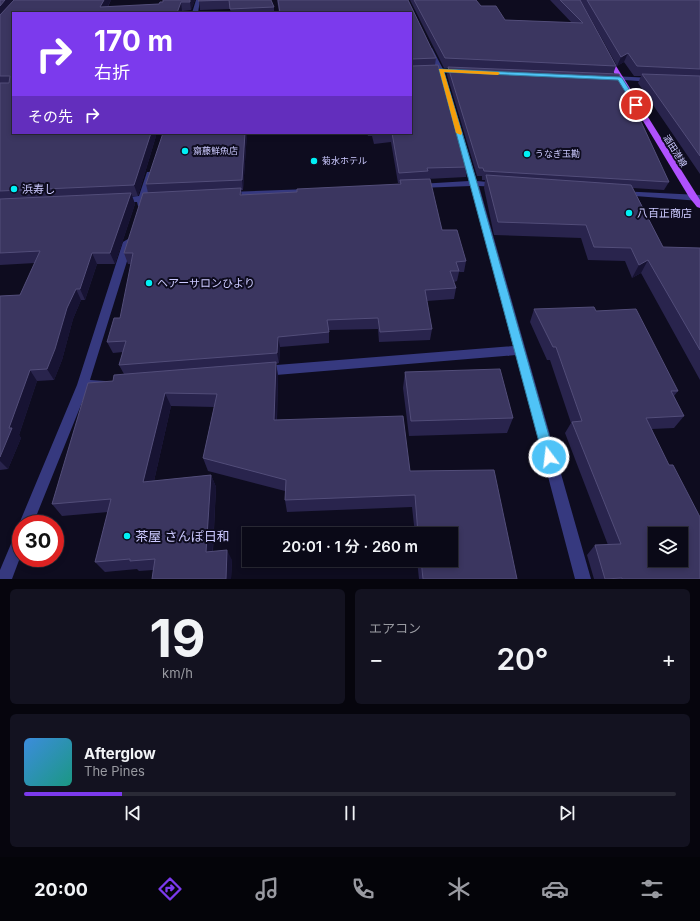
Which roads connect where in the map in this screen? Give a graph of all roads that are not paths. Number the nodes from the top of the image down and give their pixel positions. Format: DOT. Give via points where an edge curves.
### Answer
graph roads {
  1 [pos="198,0"];
  2 [pos="195,12"];
  3 [pos="427,42"];
  4 [pos="605,52"];
  5 [pos="604,78"];
  6 [pos="620,79"];
  7 [pos="664,80"];
  8 [pos="152,169"];
  9 [pos="474,183"];
  10 [pos="505,185"];
  11 [pos="410,186"];
  12 [pos="316,190"];
  13 [pos="615,192"];
  14 [pos="221,195"];
  15 [pos="166,197"];
  16 [pos="697,197"];
  17 [pos="142,198"];
  18 [pos="111,200"];
  19 [pos="700,206"];
  20 [pos="138,213"];
  21 [pos="130,236"];
  22 [pos="520,350"];
  23 [pos="250,372"];
  24 [pos="115,383"];
  25 [pos="83,385"];
  26 [pos="30,515"];
  27 [pos="12,559"];
  28 [pos="4,579"];
  29 [pos="583,579"];
  1 -- 2 [label="street"];
  3 -- 9 [label="street" via="441,71"];
  4 -- 6 [label="main road, 酒田港線"];
  5 -- 6 [label="street"];
  6 -- 7 [label="street"];
  6 -- 16 [label="main road, 酒田港線"];
  8 -- 17 [label="street"];
  9 -- 10 [label="street"];
  9 -- 11 [label="street"];
  9 -- 22 [label="street"];
  12 -- 14 [label="street"];
  13 -- 16 [label="street"];
  15 -- 17 [label="street"];
  16 -- 19 [label="main road, 酒田港線"];
  17 -- 18 [label="street"];
  17 -- 20 [label="street"];
  21 -- 25 [label="street"];
  22 -- 23 [label="street"];
  22 -- 29 [label="street"];
  24 -- 25 [label="street"];
  25 -- 26 [label="street"];
  27 -- 28 [label="street"];
}
